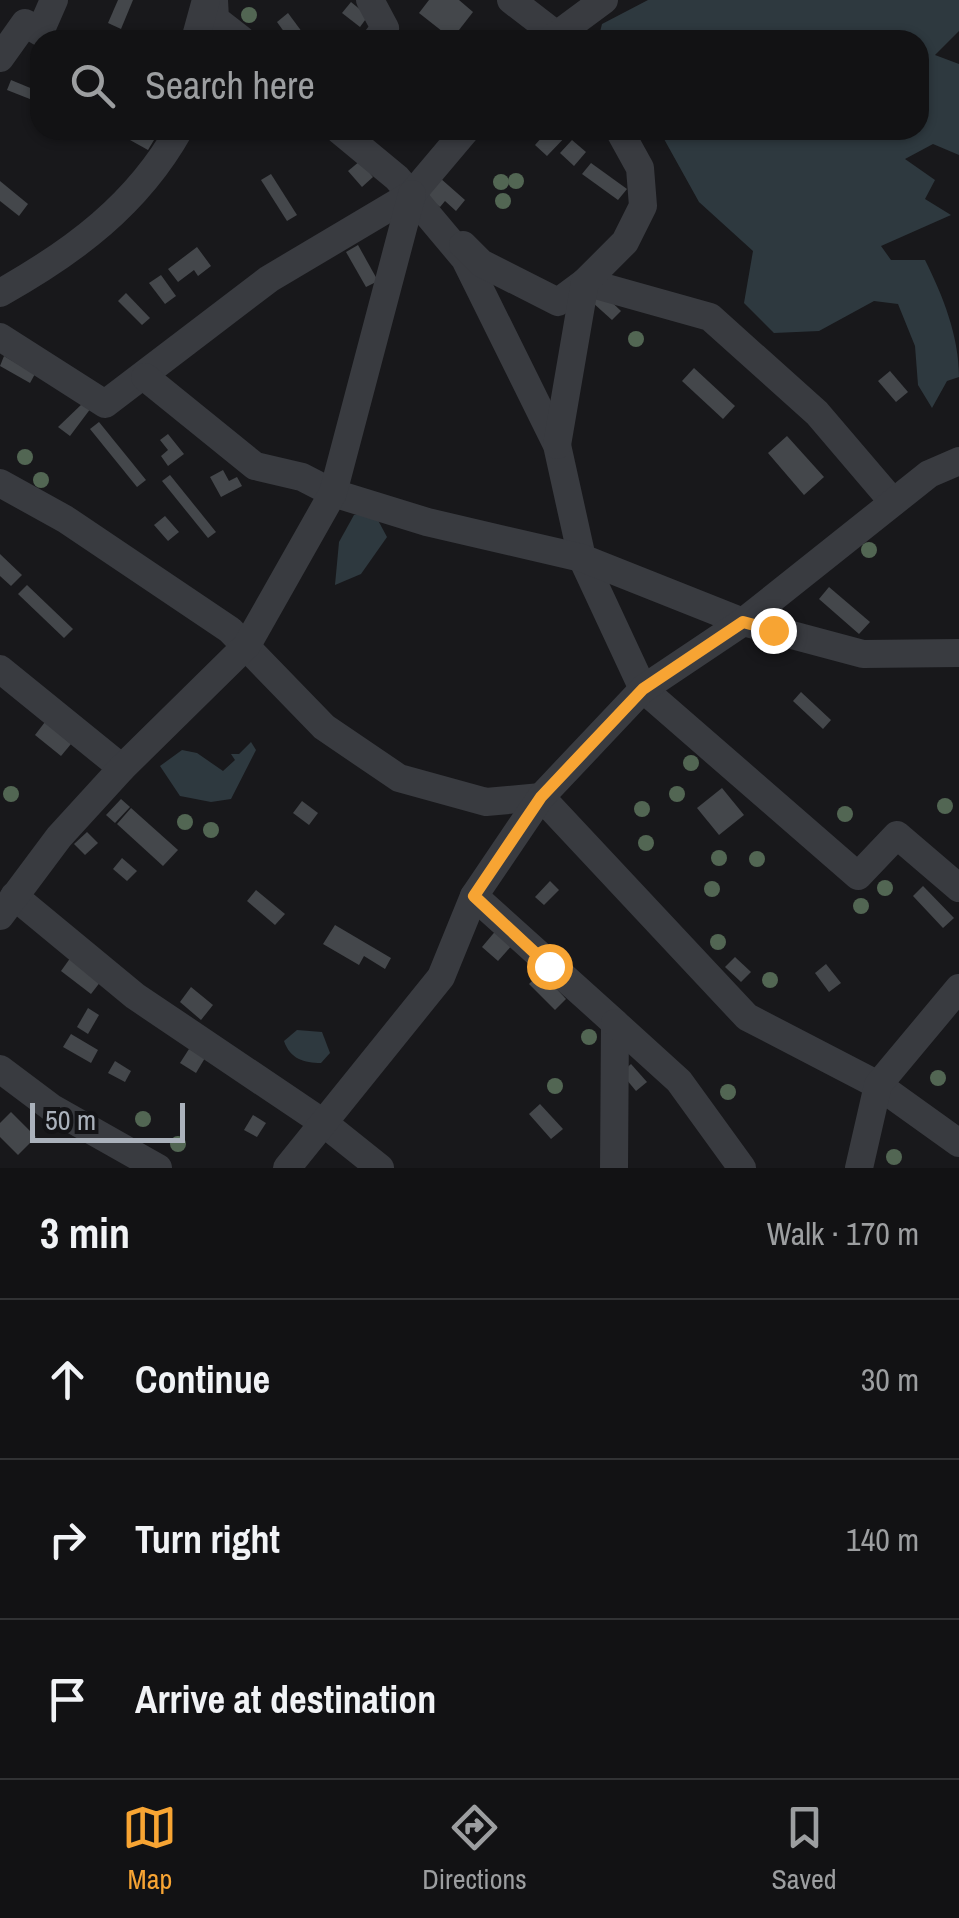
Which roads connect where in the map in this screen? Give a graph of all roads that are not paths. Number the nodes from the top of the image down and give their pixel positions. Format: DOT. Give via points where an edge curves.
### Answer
graph roads {
  1 [pos="54,0"];
  2 [pos="206,0"];
  3 [pos="214,0"];
  4 [pos="370,0"];
  5 [pos="511,0"];
  6 [pos="604,0"];
  7 [pos="37,30"];
  8 [pos="41,30"];
  9 [pos="197,30"];
  10 [pos="228,30"];
  11 [pos="383,30"];
  12 [pos="547,30"];
  13 [pos="566,30"];
  14 [pos="0,58"];
  15 [pos="173,140"];
  16 [pos="350,140"];
  17 [pos="458,140"];
  18 [pos="625,140"];
  19 [pos="412,194"];
  20 [pos="585,282"];
  21 [pos="0,293"];
  22 [pos="0,337"];
  23 [pos="144,376"];
  24 [pos="557,445"];
  25 [pos="959,461"];
  26 [pos="0,482"];
  27 [pos="333,494"];
  28 [pos="893,502"];
  29 [pos="582,558"];
  30 [pos="743,622"];
  31 [pos="246,645"];
  32 [pos="959,654"];
  33 [pos="0,669"];
  34 [pos="643,689"];
  35 [pos="122,768"];
  36 [pos="541,797"];
  37 [pos="959,888"];
  38 [pos="474,896"];
  39 [pos="5,906"];
  40 [pos="959,988"];
  41 [pos="616,1023"];
  42 [pos="0,1069"];
  43 [pos="878,1085"];
  44 [pos="325,1124"];
  45 [pos="959,1144"];
  46 [pos="158,1168"];
  47 [pos="287,1168"];
  48 [pos="380,1168"];
  49 [pos="614,1168"];
  50 [pos="742,1168"];
  51 [pos="859,1168"];
  1 -- 8 [label="street"];
  2 -- 9 [label="street"];
  3 -- 10 [label="street" via="214,20"];
  4 -- 11 [label="street"];
  5 -- 12 [label="street"];
  6 -- 13 [label="street"];
  7 -- 14 [label="street" via="25,22"];
  15 -- 21 [label="street" via="99,230"];
  16 -- 19 [label="street"];
  17 -- 19 [label="street"];
  18 -- 20 [label="street" via="640,168 643,206 625,242"];
  19 -- 20 [label="street" via="481,263 558,302"];
  19 -- 23 [label="street" via="270,279"];
  19 -- 24 [label="street" via="465,259"];
  19 -- 27 [label="street"];
  20 -- 24 [label="street"];
  20 -- 28 [label="street" via="710,318 817,413"];
  22 -- 23 [label="street" via="104,404"];
  23 -- 27 [label="street" via="255,466 302,477"];
  24 -- 29 [label="street"];
  25 -- 28 [label="street"];
  26 -- 31 [label="street" via="65,519"];
  27 -- 29 [label="street"];
  27 -- 31 [label="street"];
  28 -- 30 [label="street"];
  29 -- 30 [label="street"];
  29 -- 34 [label="street"];
  30 -- 32 [label="street" via="863,654"];
  30 -- 34 [label="street"];
  31 -- 35 [label="street"];
  31 -- 36 [label="street" via="324,727 400,778 486,802"];
  33 -- 35 [label="street"];
  34 -- 36 [label="street"];
  34 -- 37 [label="street" via="858,876 898,834"];
  35 -- 39 [label="street"];
  36 -- 38 [label="street"];
  36 -- 43 [label="street" via="747,1017"];
  38 -- 41 [label="street"];
  38 -- 44 [label="street" via="441,977"];
  39 -- 44 [label="street"];
  40 -- 43 [label="street"];
  41 -- 49 [label="street"];
  41 -- 50 [label="street" via="679,1081"];
  42 -- 46 [label="street" via="52,1108"];
  43 -- 45 [label="street"];
  43 -- 51 [label="street"];
  44 -- 47 [label="street"];
  44 -- 48 [label="street"];
}
